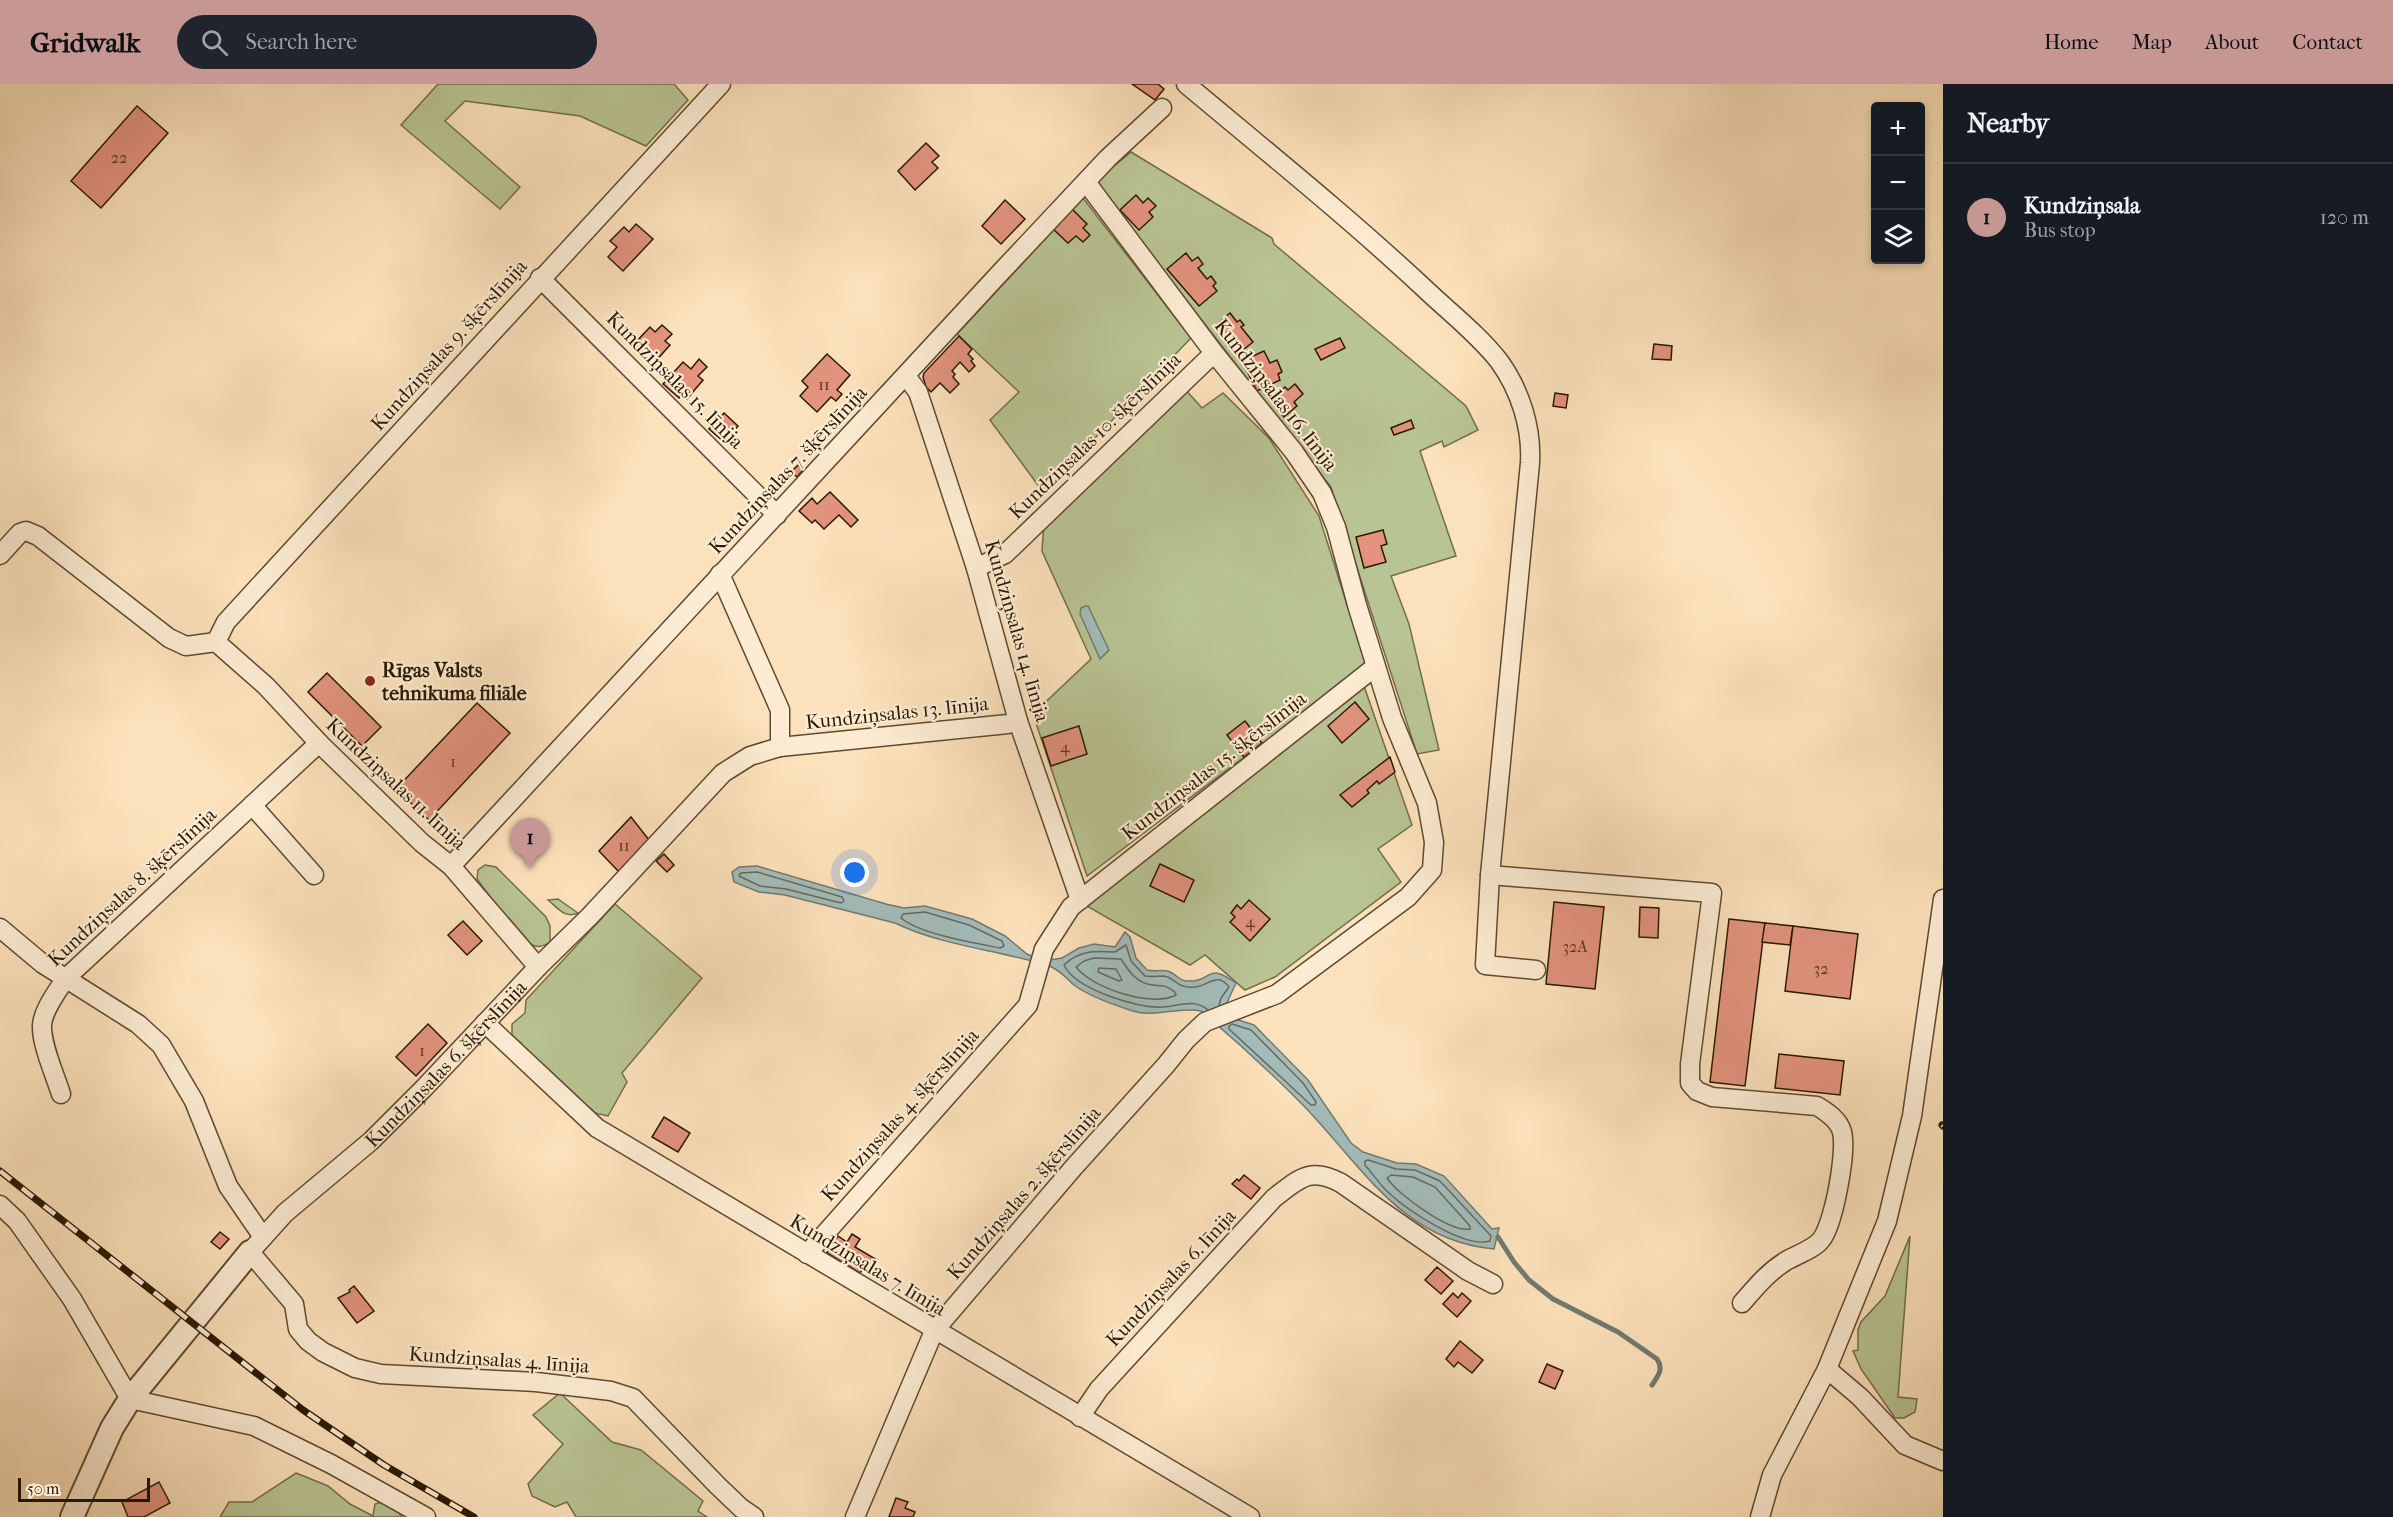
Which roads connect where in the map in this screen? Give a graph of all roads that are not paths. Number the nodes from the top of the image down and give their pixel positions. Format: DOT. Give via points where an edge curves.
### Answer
graph roads {
  1 [pos="721,84"];
  2 [pos="1186,84"];
  3 [pos="1162,108"];
  4 [pos="1086,182"];
  5 [pos="540,278"];
  6 [pos="1214,353"];
  7 [pos="906,376"];
  8 [pos="777,515"];
  9 [pos="0,555"];
  10 [pos="976,568"];
  11 [pos="720,574"];
  12 [pos="216,642"];
  13 [pos="1375,667"];
  14 [pos="1018,721"];
  15 [pos="319,743"];
  16 [pos="780,747"];
  17 [pos="252,805"];
  18 [pos="451,866"];
  19 [pos="314,875"];
  20 [pos="1490,875"];
  21 [pos="1943,899"];
  22 [pos="1080,900"];
  23 [pos="0,928"];
  24 [pos="538,967"];
  25 [pos="1536,970"];
  26 [pos="65,979"];
  27 [pos="1028,1005"];
  28 [pos="1205,1022"];
  29 [pos="485,1023"];
  30 [pos="61,1094"];
  31 [pos="0,1205"];
  32 [pos="256,1244"];
  33 [pos="807,1254"];
  34 [pos="1493,1284"];
  35 [pos="1742,1303"];
  36 [pos="934,1331"];
  37 [pos="1827,1369"];
  38 [pos="130,1400"];
  39 [pos="1080,1417"];
  40 [pos="1943,1461"];
  41 [pos="72,1517"];
  42 [pos="426,1517"];
  43 [pos="754,1517"];
  44 [pos="855,1517"];
  45 [pos="1250,1517"];
  46 [pos="1760,1517"];
  1 -- 5 [label="street, Kundziņsalas 9. šķērslīnija"];
  2 -- 20 [label="street" via="1393,259 1498,360 1519,399 1530,433 1530,463"];
  3 -- 4 [label="street, Kundziņsalas 7. šķērslīnija"];
  4 -- 6 [label="street, Kundziņsalas 16. līnija"];
  4 -- 7 [label="street, Kundziņsalas 7. šķērslīnija"];
  5 -- 8 [label="street, Kundziņsalas 15. līnija"];
  5 -- 12 [label="street, Kundziņsalas 9. šķērslīnija" via="226,622"];
  6 -- 10 [label="street, Kundziņsalas 10. šķērslīnija" via="1005,554"];
  6 -- 13 [label="street, Kundziņsalas 16. līnija" via="1322,493 1336,527"];
  7 -- 8 [label="street, Kundziņsalas 7. šķērslīnija"];
  7 -- 10 [label="street, Kundziņsalas 14. līnija" via="918,392"];
  8 -- 11 [label="street, Kundziņsalas 7. šķērslīnija"];
  9 -- 12 [label="street" via="26,531 38,536 169,638 186,646"];
  10 -- 14 [label="street, Kundziņsalas 14. līnija"];
  11 -- 16 [label="street" via="780,710"];
  11 -- 18 [label="street, Kundziņsalas 7. šķērslīnija"];
  12 -- 15 [label="street, Kundziņsalas 11. līnija"];
  13 -- 22 [label="street, Kundziņsalas 15. šķērslīnija"];
  13 -- 28 [label="street, Kundziņsalas 16. līnija" via="1427,803 1434,842 1432,870 1408,897 1277,994"];
  14 -- 16 [label="street, Kundziņsalas 13. līnija"];
  14 -- 22 [label="street, Kundziņsalas 14. līnija"];
  15 -- 17 [label="street, Kundziņsalas 8. šķērslīnija"];
  15 -- 18 [label="street, Kundziņsalas 11. līnija"];
  16 -- 24 [label="street, Kundziņsalas 6. šķērslīnija" via="750,756 723,773"];
  17 -- 19 [label="street"];
  17 -- 26 [label="street, Kundziņsalas 8. šķērslīnija"];
  18 -- 24 [label="street, Kundziņsalas 11. līnija"];
  20 -- 25 [label="street" via="1485,965"];
  20 -- 35 [label="street" via="1712,893 1690,1083 1712,1097 1817,1106 1831,1114 1842,1130 1844,1148 1832,1220 1821,1241 1764,1277"];
  21 -- 37 [label="street" via="1912,1116 1896,1188 1879,1245"];
  22 -- 27 [label="street, Kundziņsalas 15. šķērslīnija" via="1071,907 1044,949"];
  23 -- 26 [label="street, Kundziņsalas 4. līnija"];
  24 -- 29 [label="street, Kundziņsalas 6. šķērslīnija"];
  26 -- 30 [label="street, Kundziņsalas 8. šķērslīnija" via="42,1024"];
  26 -- 32 [label="street, Kundziņsalas 4. līnija" via="138,1024 161,1046 194,1101"];
  27 -- 33 [label="street, Kundziņsalas 4. šķērslīnija"];
  28 -- 36 [label="street, Kundziņsalas 2. šķērslīnija"];
  29 -- 32 [label="street, Kundziņsalas 6. šķērslīnija" via="371,1141 285,1213"];
  29 -- 33 [label="street, Kundziņsalas 7. līnija" via="597,1128"];
  31 -- 38 [label="street" via="17,1221 72,1299"];
  32 -- 38 [label="street, Kundziņsalas 6. šķērslīnija"];
  32 -- 43 [label="street, Kundziņsalas 4. līnija" via="294,1304 298,1329 323,1352 355,1368 381,1374 536,1382 611,1391 633,1398 725,1493"];
  33 -- 36 [label="street, Kundziņsalas 7. līnija"];
  34 -- 39 [label="street, Kundziņsalas 6. līnija" via="1468,1271 1341,1183 1328,1176 1302,1177 1274,1198 1099,1389"];
  36 -- 39 [label="street, Kundziņsalas 7. līnija"];
  36 -- 44 [label="street, Kundziņsalas 2. šķērslīnija"];
  37 -- 40 [label="street" via="1860,1396 1905,1445"];
  37 -- 46 [label="street" via="1772,1475"];
  38 -- 41 [label="street, Kundziņsalas 6. šķērslīnija" via="112,1428"];
  38 -- 42 [label="street" via="254,1426"];
  39 -- 45 [label="street, Kundziņsalas 7. līnija"];
}
